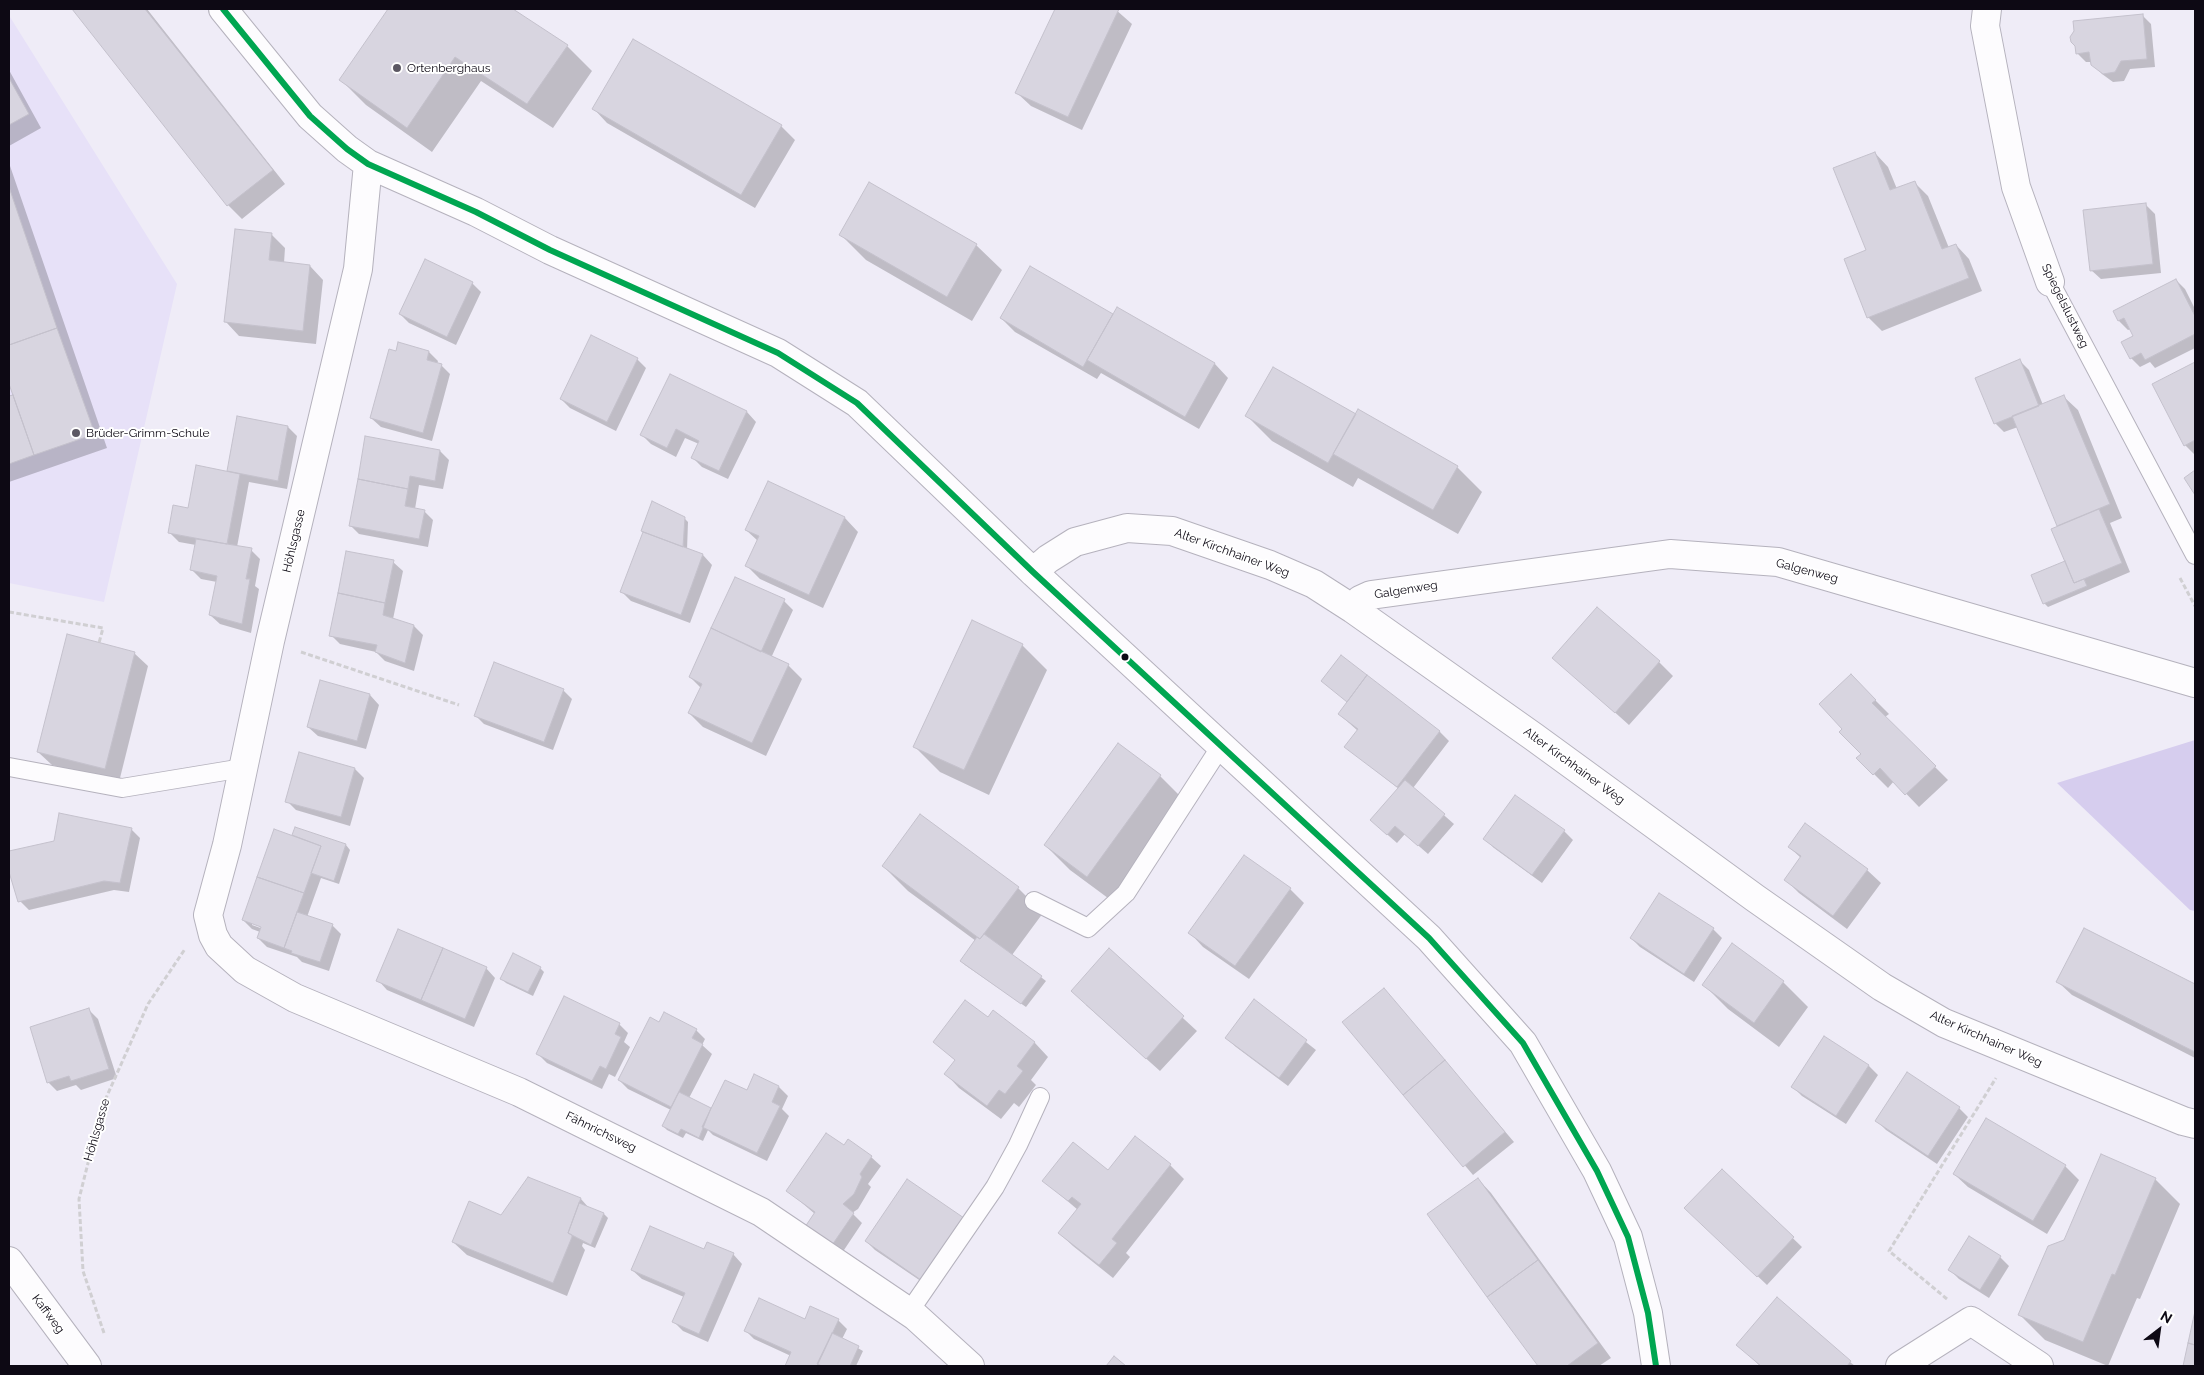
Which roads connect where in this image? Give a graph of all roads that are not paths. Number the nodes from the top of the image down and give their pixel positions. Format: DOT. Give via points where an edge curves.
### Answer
graph roads {
  1 [pos="224,9"];
  2 [pos="1987,9"];
  3 [pos="368,164"];
  4 [pos="2050,282"];
  5 [pos="2195,555"];
  6 [pos="1033,572"];
  7 [pos="1353,609"];
  8 [pos="2195,684"];
  9 [pos="1221,746"];
  10 [pos="9,767"];
  11 [pos="243,768"];
  12 [pos="1034,901"];
  13 [pos="210,925"];
  14 [pos="1040,1097"];
  15 [pos="2195,1124"];
  16 [pos="9,1261"];
  17 [pos="909,1312"];
  18 [pos="88,1366"];
  19 [pos="970,1366"];
  20 [pos="1656,1366"];
  21 [pos="1900,1366"];
  22 [pos="2040,1366"];
  1 -- 3 [label="street" via="310,116"];
  2 -- 4 [label="street, Spiegelslustweg" via="1985,26 2016,187"];
  3 -- 6 [label="street" via="778,353 857,403"];
  3 -- 11 [label="street, Höhlsgasse" via="358,268"];
  4 -- 5 [label="lane, Spiegelslustweg"];
  6 -- 7 [label="street, Alter Kirchhainer Weg" via="1075,542 1127,528 1172,531 1270,565 1314,584"];
  6 -- 9 [label="street"];
  7 -- 8 [label="street, Galgenweg" via="1360,600 1371,595 1670,554 1778,562"];
  7 -- 15 [label="street, Alter Kirchhainer Weg" via="1882,987 1944,1023"];
  9 -- 12 [label="lane" via="1126,894 1088,928"];
  9 -- 20 [label="street" via="1429,938 1523,1043 1597,1171 1628,1237 1648,1312"];
  10 -- 11 [label="lane" via="122,788"];
  11 -- 13 [label="street, Höhlsgasse"];
  13 -- 17 [label="street, Fähnrichsweg" via="219,946 245,970 295,998 519,1092 761,1212"];
  14 -- 17 [label="lane" via="995,1187"];
  16 -- 18 [label="street, Kaffweg"];
  17 -- 19 [label="street, Fähnrichsweg"];
  21 -- 22 [label="street" via="1971,1321"];
}
